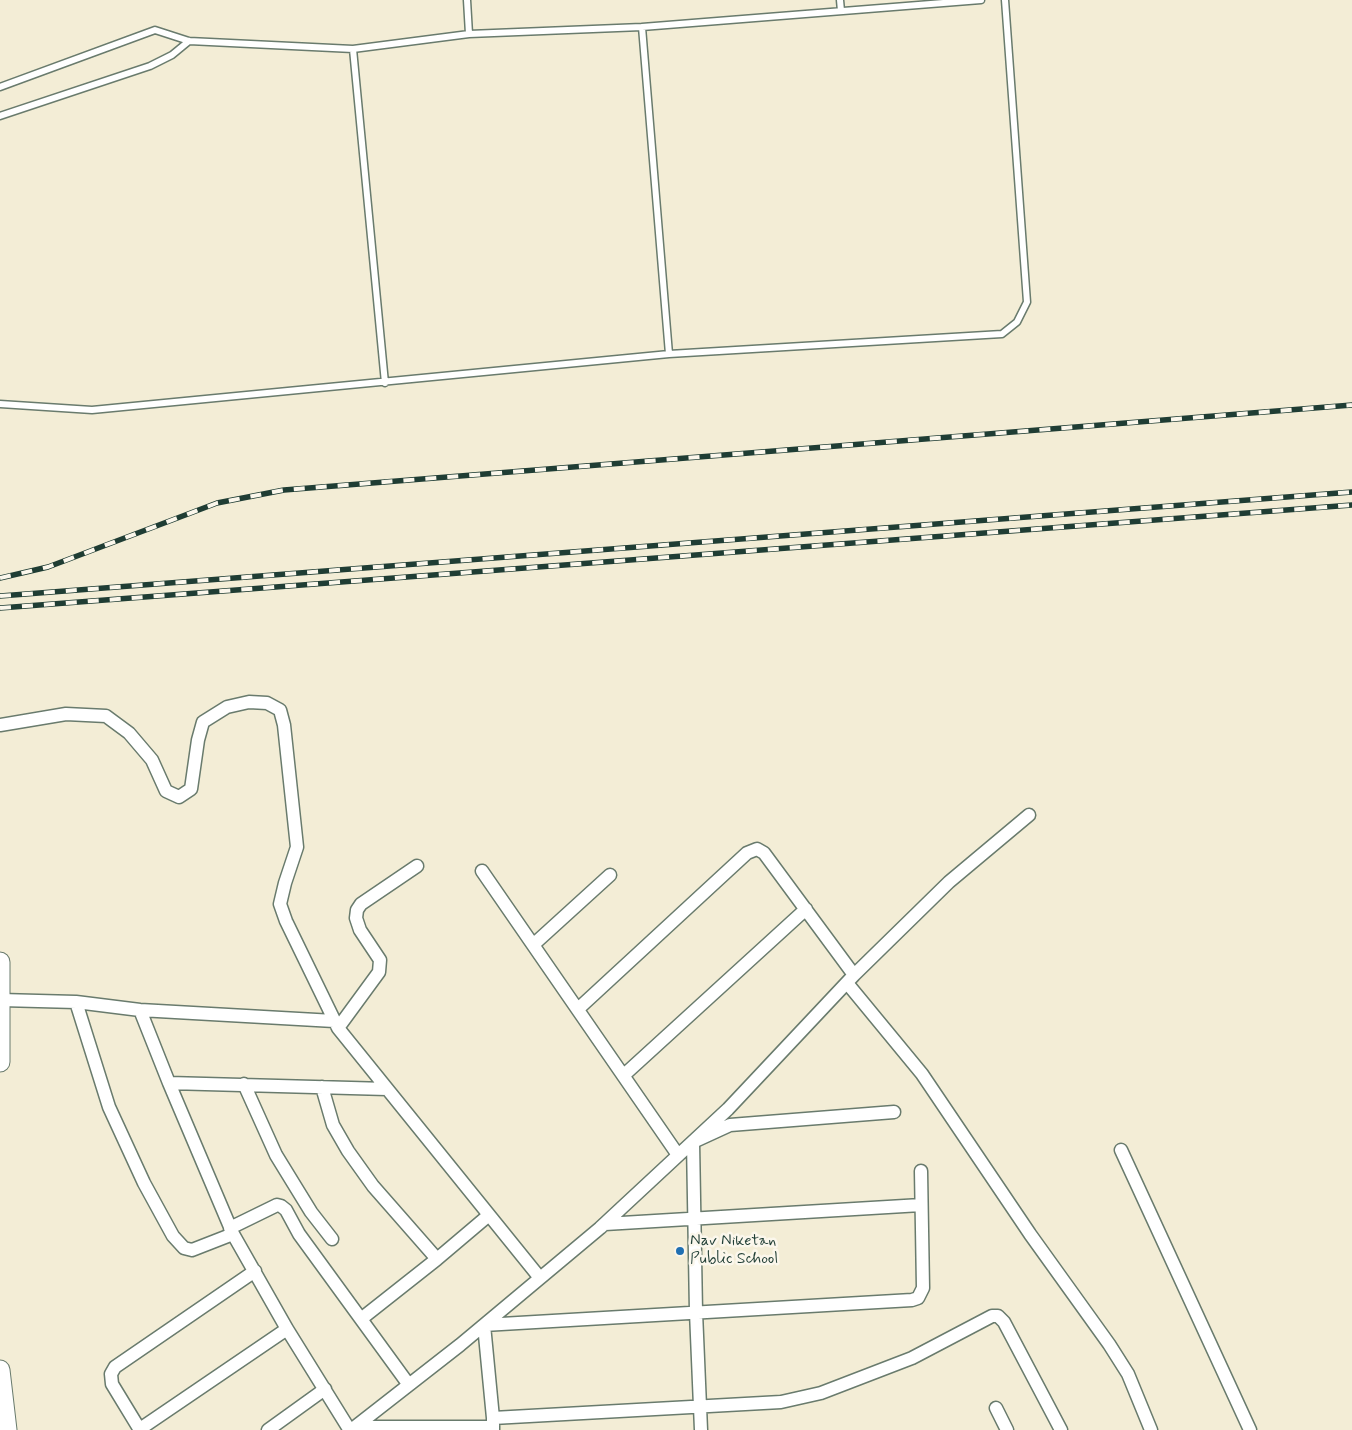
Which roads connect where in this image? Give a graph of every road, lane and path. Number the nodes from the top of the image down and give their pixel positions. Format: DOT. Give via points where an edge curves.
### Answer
graph roads {
  1 [pos="467,0"];
  2 [pos="840,0"];
  3 [pos="981,0"];
  4 [pos="1005,0"];
  5 [pos="841,11"];
  6 [pos="642,27"];
  7 [pos="469,34"];
  8 [pos="190,41"];
  9 [pos="353,49"];
  10 [pos="0,87"];
  11 [pos="0,116"];
  12 [pos="670,354"];
  13 [pos="385,383"];
  14 [pos="0,404"];
  15 [pos="0,724"];
  16 [pos="1029,814"];
  17 [pos="417,866"];
  18 [pos="482,871"];
  19 [pos="610,875"];
  20 [pos="806,910"];
  21 [pos="534,945"];
  22 [pos="0,962"];
  23 [pos="851,979"];
  24 [pos="1,1000"];
  25 [pos="76,1002"];
  26 [pos="578,1009"];
  27 [pos="140,1010"];
  28 [pos="336,1025"];
  29 [pos="0,1062"];
  30 [pos="624,1075"];
  31 [pos="169,1083"];
  32 [pos="244,1084"];
  33 [pos="322,1087"];
  34 [pos="387,1089"];
  35 [pos="894,1112"];
  36 [pos="693,1142"];
  37 [pos="1121,1150"];
  38 [pos="678,1156"];
  39 [pos="920,1171"];
  40 [pos="920,1205"];
  41 [pos="489,1215"];
  42 [pos="695,1219"];
  43 [pos="605,1224"];
  44 [pos="232,1231"];
  45 [pos="332,1240"];
  46 [pos="437,1259"];
  47 [pos="255,1271"];
  48 [pos="540,1278"];
  49 [pos="696,1312"];
  50 [pos="361,1319"];
  51 [pos="484,1324"];
  52 [pos="287,1329"];
  53 [pos="0,1370"];
  54 [pos="409,1385"];
  55 [pos="325,1389"];
  56 [pos="701,1406"];
  57 [pos="996,1408"];
  58 [pos="493,1425"];
  59 [pos="351,1429"];
  60 [pos="7,1430"];
  61 [pos="140,1430"];
  62 [pos="268,1430"];
  63 [pos="701,1430"];
  64 [pos="1007,1430"];
  65 [pos="1061,1430"];
  66 [pos="1151,1430"];
  67 [pos="1250,1430"];
  1 -- 7 [label="lane"];
  2 -- 5 [label="lane"];
  3 -- 5 [label="lane"];
  4 -- 12 [label="lane" via="1027,302 1017,322 1002,334"];
  5 -- 6 [label="lane"];
  6 -- 7 [label="lane"];
  6 -- 12 [label="lane"];
  7 -- 9 [label="lane"];
  8 -- 9 [label="lane"];
  8 -- 10 [label="lane" via="155,30"];
  8 -- 11 [label="lane" via="150,66"];
  9 -- 13 [label="lane"];
  12 -- 13 [label="lane"];
  13 -- 14 [label="lane" via="92,410"];
  15 -- 28 [label="street" via="66,714 106,716 129,733 152,760 166,792 179,797 191,789 203,722 227,707 249,702 268,703 280,710 298,847 280,904"];
  16 -- 23 [label="street" via="949,882"];
  17 -- 28 [label="street" via="357,910 360,930 380,960 380,972"];
  18 -- 21 [label="street"];
  19 -- 21 [label="street"];
  20 -- 23 [label="street"];
  20 -- 26 [label="street" via="764,853 757,849 747,853"];
  20 -- 30 [label="street"];
  21 -- 26 [label="street"];
  22 -- 24 [label="main road"];
  23 -- 36 [label="street" via="728,1110"];
  23 -- 66 [label="street" via="922,1074 1109,1344 1128,1374"];
  24 -- 25 [label="street"];
  24 -- 29 [label="main road"];
  25 -- 27 [label="street"];
  25 -- 44 [label="street" via="109,1107 173,1236 184,1248 192,1250"];
  26 -- 30 [label="street"];
  27 -- 28 [label="street"];
  27 -- 31 [label="street"];
  28 -- 34 [label="street"];
  30 -- 38 [label="street"];
  31 -- 32 [label="street"];
  31 -- 44 [label="street"];
  32 -- 33 [label="street"];
  32 -- 45 [label="street" via="276,1156"];
  33 -- 34 [label="street"];
  33 -- 46 [label="street" via="333,1125 348,1151 373,1186"];
  34 -- 41 [label="street"];
  35 -- 36 [label="street" via="730,1125"];
  36 -- 38 [label="street"];
  36 -- 42 [label="street"];
  37 -- 67 [label="street"];
  38 -- 43 [label="street"];
  39 -- 40 [label="street"];
  40 -- 42 [label="street"];
  40 -- 49 [label="street" via="923,1288 918,1298"];
  41 -- 46 [label="street"];
  41 -- 48 [label="street"];
  42 -- 43 [label="street"];
  42 -- 49 [label="street"];
  43 -- 48 [label="street"];
  44 -- 47 [label="street"];
  44 -- 50 [label="street" via="276,1205 281,1206"];
  46 -- 50 [label="street"];
  47 -- 52 [label="street"];
  47 -- 61 [label="street" via="115,1367 110,1374 112,1384"];
  48 -- 51 [label="street"];
  49 -- 51 [label="street"];
  49 -- 56 [label="street"];
  50 -- 54 [label="street"];
  51 -- 54 [label="street"];
  51 -- 58 [label="street"];
  52 -- 55 [label="street"];
  52 -- 61 [label="street"];
  53 -- 60 [label="main road"];
  54 -- 59 [label="street"];
  55 -- 59 [label="street"];
  55 -- 62 [label="street"];
  56 -- 58 [label="street"];
  56 -- 63 [label="street"];
  56 -- 65 [label="street" via="781,1402 821,1393 912,1358 992,1316 998,1316"];
  57 -- 64 [label="street"];
  58 -- 59 [label="street"];
}
